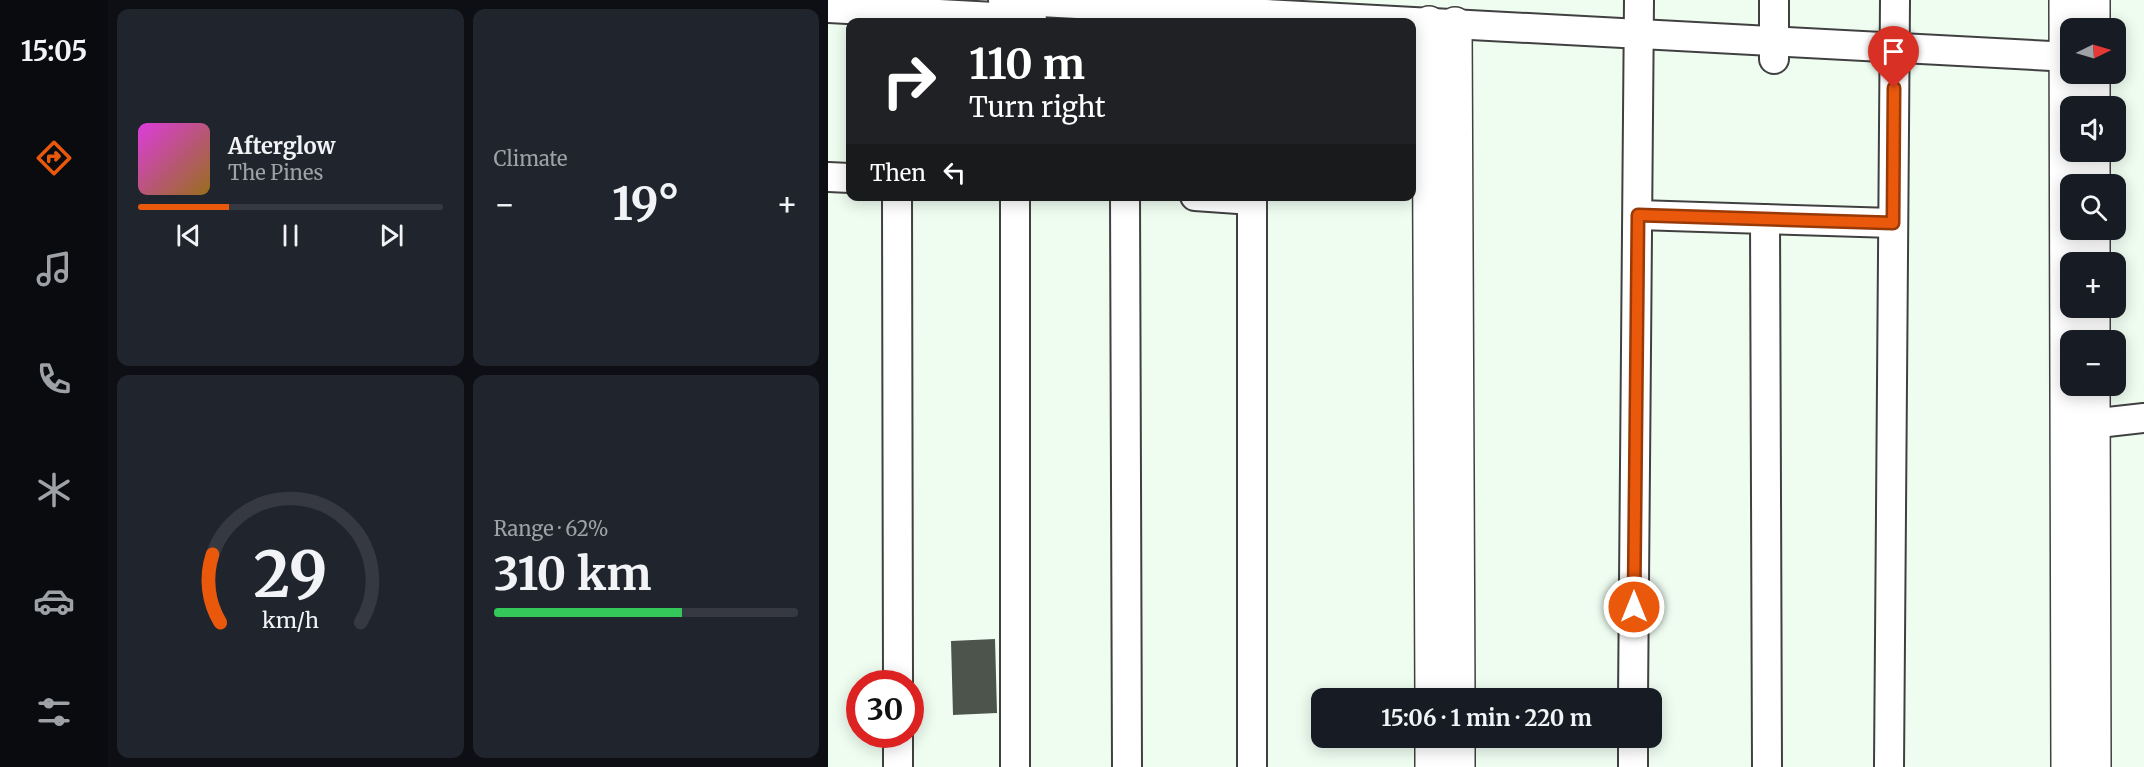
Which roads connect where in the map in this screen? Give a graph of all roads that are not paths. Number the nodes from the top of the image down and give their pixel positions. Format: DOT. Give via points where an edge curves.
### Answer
graph roads {
  1 [pos="1003,0"];
  2 [pos="1639,0"];
  3 [pos="1774,0"];
  4 [pos="1894,0"];
  5 [pos="2066,0"];
  6 [pos="2093,0"];
  7 [pos="828,8"];
  8 [pos="1051,8"];
  9 [pos="1080,18"];
  10 [pos="1253,18"];
  11 [pos="2069,18"];
  12 [pos="2093,18"];
  13 [pos="1416,32"];
  14 [pos="1436,34"];
  15 [pos="1640,43"];
  16 [pos="1774,50"];
  17 [pos="1894,57"];
  18 [pos="2060,72"];
  19 [pos="2080,84"];
  20 [pos="828,177"];
  21 [pos="846,178"];
  22 [pos="897,201"];
  23 [pos="1015,201"];
  24 [pos="1125,201"];
  25 [pos="1252,201"];
  26 [pos="1638,215"];
  27 [pos="1765,219"];
  28 [pos="1893,223"];
  29 [pos="2090,396"];
  30 [pos="2144,418"];
  31 [pos="2080,425"];
  32 [pos="898,670"];
  33 [pos="1432,688"];
  34 [pos="1458,688"];
  35 [pos="1633,688"];
  36 [pos="898,748"];
  37 [pos="1432,748"];
  38 [pos="1458,748"];
  39 [pos="1633,748"];
  40 [pos="898,767"];
  41 [pos="1015,767"];
  42 [pos="1127,767"];
  43 [pos="1252,767"];
  44 [pos="1432,767"];
  45 [pos="1458,767"];
  46 [pos="1632,767"];
  47 [pos="1767,767"];
  48 [pos="1889,767"];
  49 [pos="2068,767"];
  50 [pos="2094,767"];
  1 -- 8 [label="street"];
  2 -- 15 [label="street"];
  3 -- 16 [label="street"];
  4 -- 17 [label="street"];
  5 -- 11 [label="street"];
  6 -- 12 [label="street"];
  7 -- 8 [label="street"];
  8 -- 9 [label="street"];
  8 -- 10 [label="street"];
  13 -- 14 [label="street"];
  14 -- 15 [label="street"];
  14 -- 33 [label="street"];
  14 -- 34 [label="street"];
  15 -- 16 [label="street"];
  15 -- 26 [label="street"];
  16 -- 17 [label="street"];
  17 -- 18 [label="street"];
  17 -- 28 [label="street"];
  19 -- 31 [label="street"];
  20 -- 21 [label="street"];
  22 -- 32 [label="street"];
  23 -- 41 [label="street"];
  24 -- 42 [label="street"];
  25 -- 43 [label="street"];
  26 -- 27 [label="street"];
  26 -- 35 [label="street"];
  27 -- 28 [label="street"];
  27 -- 47 [label="street"];
  28 -- 48 [label="street"];
  29 -- 31 [label="street"];
  30 -- 31 [label="street"];
  31 -- 49 [label="street"];
  31 -- 50 [label="street"];
  36 -- 40 [label="street"];
  37 -- 44 [label="street"];
  38 -- 45 [label="street"];
  39 -- 46 [label="street"];
}
